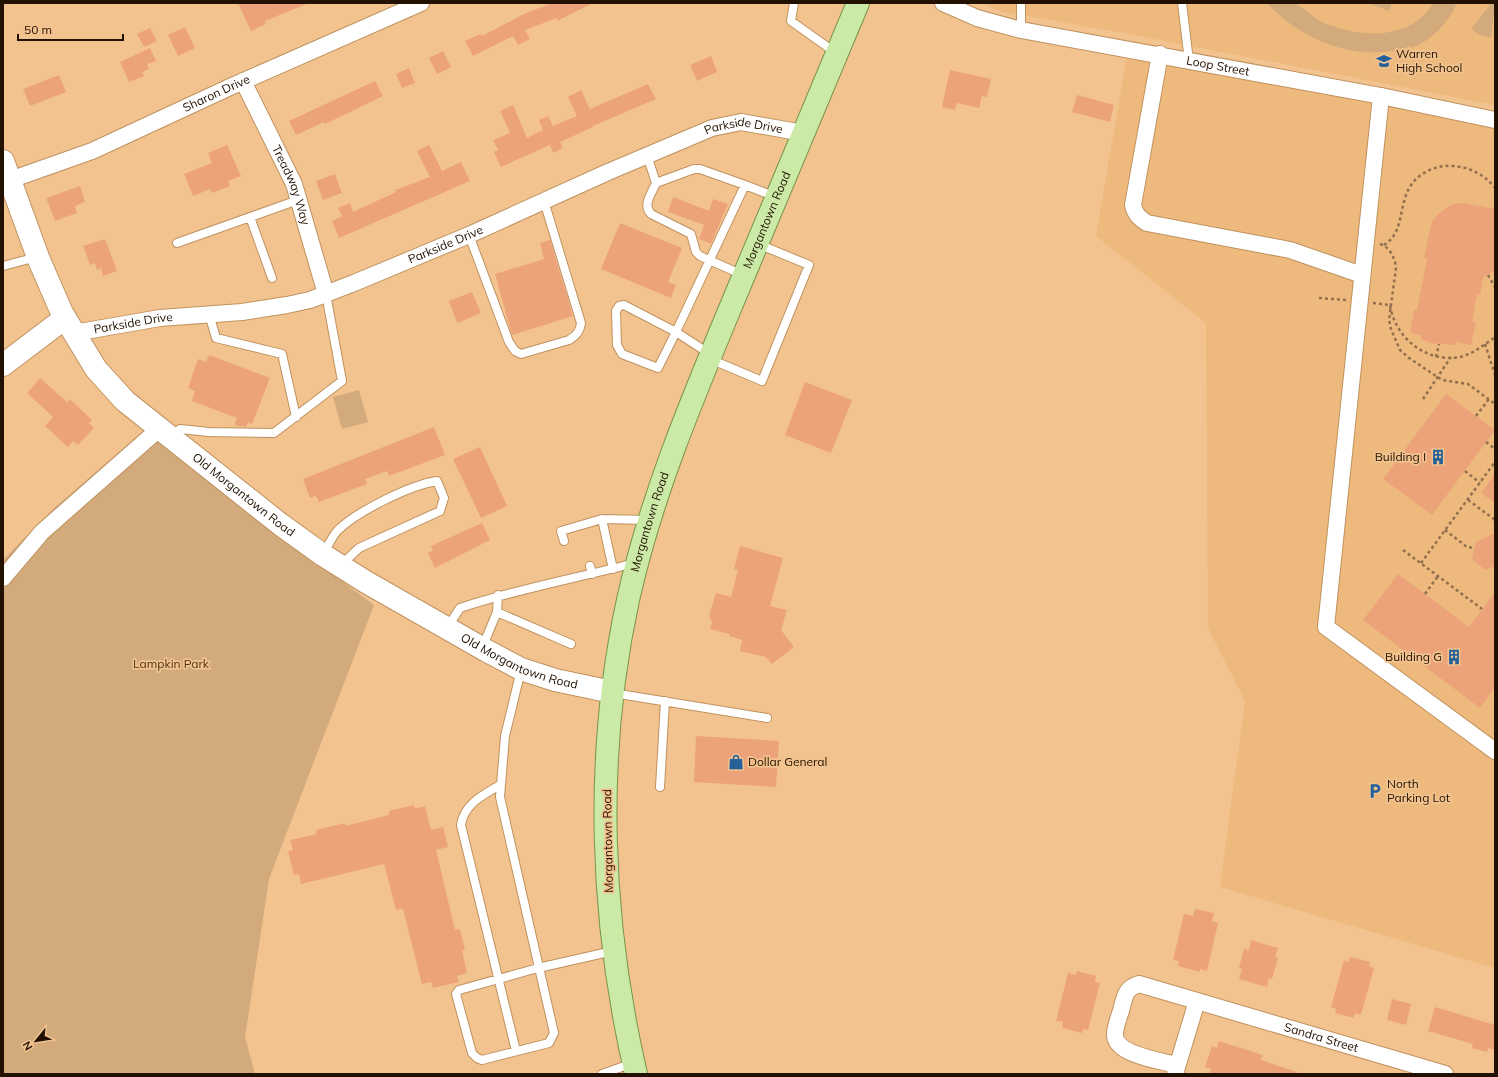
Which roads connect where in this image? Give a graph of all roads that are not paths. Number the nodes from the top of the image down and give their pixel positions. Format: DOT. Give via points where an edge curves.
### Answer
graph roads {
  1 [pos="421,3"];
  2 [pos="794,3"];
  3 [pos="858,3"];
  4 [pos="943,3"];
  5 [pos="1021,3"];
  6 [pos="1182,3"];
  7 [pos="1021,30"];
  8 [pos="836,54"];
  9 [pos="1160,54"];
  10 [pos="1189,61"];
  11 [pos="243,81"];
  12 [pos="1382,96"];
  13 [pos="1495,120"];
  14 [pos="803,133"];
  15 [pos="647,155"];
  16 [pos="7,171"];
  17 [pos="656,183"];
  18 [pos="745,185"];
  19 [pos="776,198"];
  20 [pos="298,200"];
  21 [pos="544,201"];
  22 [pos="250,217"];
  23 [pos="469,235"];
  24 [pos="177,243"];
  25 [pos="757,244"];
  26 [pos="38,257"];
  27 [pos="710,260"];
  28 [pos="3,266"];
  29 [pos="744,275"];
  30 [pos="1362,275"];
  31 [pos="272,278"];
  32 [pos="326,294"];
  33 [pos="208,314"];
  34 [pos="69,326"];
  35 [pos="676,332"];
  36 [pos="710,357"];
  37 [pos="3,365"];
  38 [pos="296,417"];
  39 [pos="165,433"];
  40 [pos="602,520"];
  41 [pos="649,520"];
  42 [pos="575,526"];
  43 [pos="578,535"];
  44 [pos="564,541"];
  45 [pos="332,560"];
  46 [pos="638,563"];
  47 [pos="613,569"];
  48 [pos="3,578"];
  49 [pos="498,596"];
  50 [pos="497,612"];
  51 [pos="447,629"];
  52 [pos="571,644"];
  53 [pos="482,648"];
  54 [pos="521,669"];
  55 [pos="612,692"];
  56 [pos="665,701"];
  57 [pos="767,718"];
  58 [pos="1495,751"];
  59 [pos="500,785"];
  60 [pos="660,787"];
  61 [pos="614,951"];
  62 [pos="538,968"];
  63 [pos="498,979"];
  64 [pos="1197,1001"];
  65 [pos="516,1051"];
  66 [pos="635,1069"];
  67 [pos="1176,1070"];
  68 [pos="602,1074"];
  69 [pos="1445,1074"];
  1 -- 11 [label="street, Sharon Drive"];
  2 -- 8 [label="lane" via="791,21"];
  3 -- 8 [label="main road, Morgantown Road"];
  4 -- 7 [label="street, Loop Street" via="977,18"];
  5 -- 7 [label="lane"];
  6 -- 10 [label="lane"];
  7 -- 9 [label="street, Loop Street"];
  8 -- 14 [label="main road, Morgantown Road"];
  9 -- 10 [label="street, Loop Street"];
  9 -- 30 [label="street" via="1133,205 1135,213 1147,223 1290,250"];
  10 -- 12 [label="street, Loop Street"];
  11 -- 16 [label="street, Sharon Drive" via="92,151"];
  11 -- 20 [label="street, Treadway Way" via="294,184"];
  12 -- 13 [label="street, Loop Street"];
  12 -- 30 [label="street"];
  14 -- 15 [label="street, Parkside Drive" via="751,122 732,122"];
  14 -- 19 [label="main road, Morgantown Road"];
  15 -- 17 [label="lane"];
  15 -- 21 [label="street, Parkside Drive"];
  16 -- 26 [label="street, Old Morgantown Road"];
  17 -- 18 [label="lane" via="700,169"];
  17 -- 27 [label="lane" via="646,204 647,210 691,234 696,252"];
  18 -- 19 [label="lane"];
  18 -- 27 [label="lane"];
  19 -- 25 [label="main road, Morgantown Road"];
  20 -- 22 [label="lane"];
  20 -- 32 [label="street, Treadway Way"];
  21 -- 23 [label="street, Parkside Drive"];
  21 -- 23 [label="lane" via="581,323 576,336 569,340 521,354 515,351 509,342"];
  22 -- 24 [label="lane"];
  22 -- 31 [label="lane"];
  23 -- 32 [label="street, Parkside Drive"];
  25 -- 29 [label="main road, Morgantown Road"];
  25 -- 36 [label="lane" via="809,265 762,380"];
  26 -- 28 [label="lane"];
  26 -- 34 [label="street, Old Morgantown Road"];
  27 -- 29 [label="lane"];
  27 -- 35 [label="lane"];
  29 -- 36 [label="main road, Morgantown Road"];
  30 -- 58 [label="street" via="1326,627"];
  32 -- 33 [label="street, Parkside Drive" via="287,305"];
  32 -- 38 [label="lane" via="342,381"];
  33 -- 34 [label="street, Parkside Drive"];
  33 -- 38 [label="lane" via="216,338 282,354"];
  34 -- 37 [label="street, Parkside Drive"];
  34 -- 39 [label="street, Old Morgantown Road" via="111,388"];
  35 -- 35 [label="lane" via="624,305 619,306 616,311 619,350 622,354 654,368 658,368"];
  35 -- 36 [label="lane"];
  36 -- 41 [label="main road, Morgantown Road"];
  38 -- 39 [label="lane" via="274,433 180,429"];
  39 -- 45 [label="street, Old Morgantown Road" via="274,520"];
  39 -- 48 [label="street" via="42,532"];
  40 -- 41 [label="lane"];
  40 -- 42 [label="lane"];
  40 -- 47 [label="lane"];
  41 -- 46 [label="main road, Morgantown Road"];
  42 -- 43 [label="lane"];
  42 -- 44 [label="lane" via="561,531"];
  45 -- 45 [label="lane" via="337,531 368,509 424,482 437,481 444,498 440,511"];
  45 -- 51 [label="street, Old Morgantown Road"];
  46 -- 47 [label="lane"];
  46 -- 55 [label="main road, Morgantown Road" via="628,601"];
  47 -- 49 [label="lane" via="591,570"];
  49 -- 50 [label="lane"];
  49 -- 51 [label="lane" via="460,608"];
  50 -- 52 [label="lane"];
  50 -- 53 [label="lane"];
  51 -- 53 [label="street, Old Morgantown Road"];
  53 -- 54 [label="street, Old Morgantown Road"];
  54 -- 55 [label="street, Old Morgantown Road" via="555,680"];
  54 -- 59 [label="lane" via="505,736"];
  55 -- 56 [label="lane"];
  55 -- 61 [label="main road, Morgantown Road" via="606,766 606,827 607,880"];
  56 -- 57 [label="lane"];
  56 -- 60 [label="lane"];
  59 -- 62 [label="lane" via="502,813"];
  59 -- 63 [label="lane" via="467,809 462,816 461,825"];
  61 -- 62 [label="lane"];
  61 -- 66 [label="main road, Morgantown Road" via="624,1023"];
  62 -- 63 [label="lane"];
  62 -- 65 [label="lane" via="553,1038 549,1043"];
  63 -- 65 [label="lane"];
  63 -- 65 [label="lane" via="459,990 456,994 472,1053 477,1058 482,1060"];
  64 -- 67 [label="street"];
  64 -- 67 [label="street, Sandra Street" via="1138,984 1126,991 1114,1034 1117,1043 1130,1053"];
  64 -- 69 [label="street, Sandra Street"];
  66 -- 68 [label="lane"];
}
